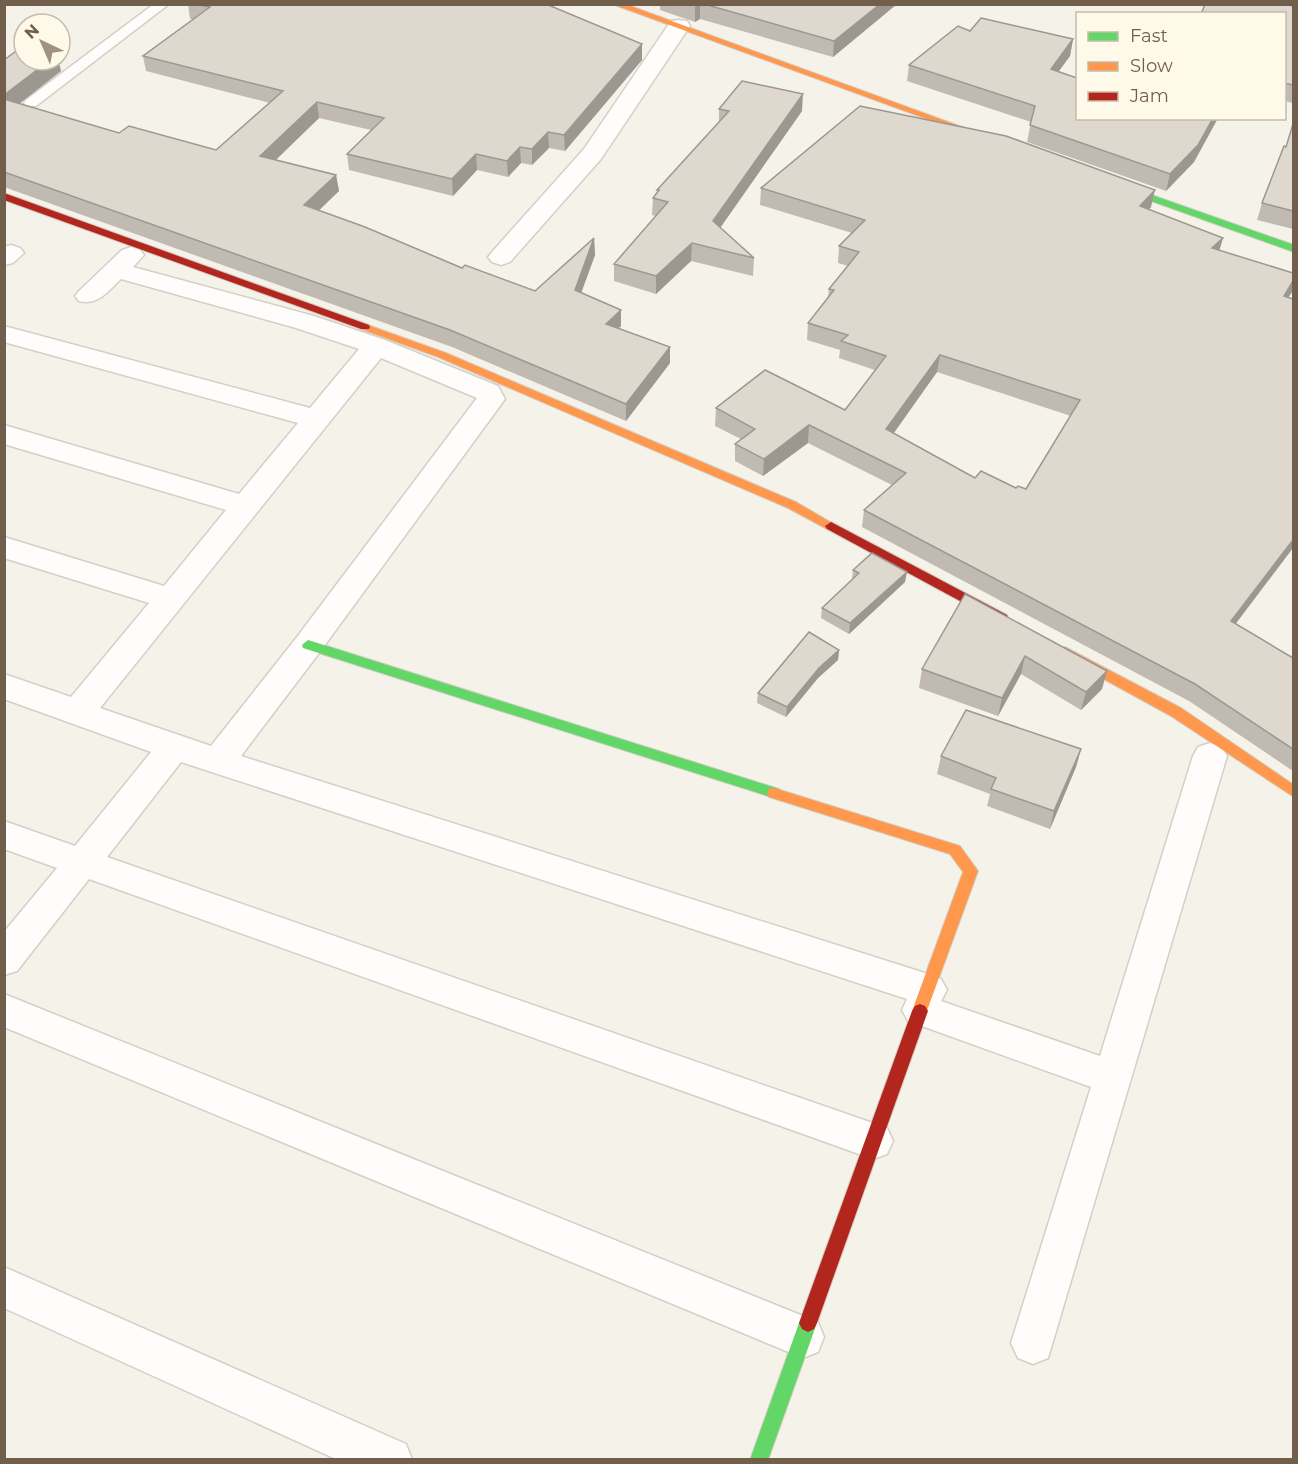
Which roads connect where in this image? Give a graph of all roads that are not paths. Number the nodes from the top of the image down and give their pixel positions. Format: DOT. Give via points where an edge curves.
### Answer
graph roads {
  1 [pos="163,4"];
  2 [pos="616,4"];
  3 [pos="679,26"];
  4 [pos="30,103"];
  5 [pos="998,142"];
  6 [pos="1100,179"];
  7 [pos="4,196"];
  8 [pos="1293,249"];
  9 [pos="501,257"];
  10 [pos="88,296"];
  11 [pos="4,334"];
  12 [pos="376,346"];
  13 [pos="317,419"];
  14 [pos="4,434"];
  15 [pos="246,506"];
  16 [pos="4,547"];
  17 [pos="170,599"];
  18 [pos="1010,622"];
  19 [pos="308,645"];
  20 [pos="1051,645"];
  21 [pos="4,686"];
  22 [pos="78,712"];
  23 [pos="174,747"];
  24 [pos="1210,756"];
  25 [pos="218,761"];
  26 [pos="1293,792"];
  27 [pos="4,835"];
  28 [pos="81,863"];
  29 [pos="4,960"];
  30 [pos="925,1000"];
  31 [pos="4,1010"];
  32 [pos="1113,1078"];
  33 [pos="873,1141"];
  34 [pos="4,1287"];
  35 [pos="803,1337"];
  36 [pos="1033,1343"];
  37 [pos="390,1460"];
  38 [pos="759,1460"];
  1 -- 4 [label="lane"];
  2 -- 3 [label="main road"];
  3 -- 5 [label="main road"];
  3 -- 9 [label="street" via="593,154"];
  6 -- 8 [label="main road"];
  7 -- 18 [label="main road" via="442,355 792,505"];
  10 -- 12 [label="street" via="124,263"];
  11 -- 13 [label="street"];
  12 -- 13 [label="street"];
  12 -- 19 [label="street" via="489,392 491,399"];
  13 -- 15 [label="street"];
  14 -- 15 [label="street"];
  15 -- 17 [label="street"];
  16 -- 17 [label="street"];
  17 -- 22 [label="street"];
  19 -- 25 [label="street"];
  19 -- 30 [label="main road" via="955,850 971,871"];
  20 -- 26 [label="main road" via="1176,712"];
  21 -- 22 [label="street"];
  22 -- 23 [label="street"];
  23 -- 25 [label="street"];
  23 -- 28 [label="street"];
  24 -- 32 [label="street"];
  25 -- 30 [label="street"];
  27 -- 28 [label="street"];
  28 -- 29 [label="street"];
  28 -- 33 [label="street"];
  30 -- 32 [label="street"];
  30 -- 33 [label="main road"];
  31 -- 35 [label="street"];
  32 -- 36 [label="street"];
  33 -- 35 [label="main road"];
  34 -- 37 [label="street"];
  35 -- 38 [label="main road"];
}
